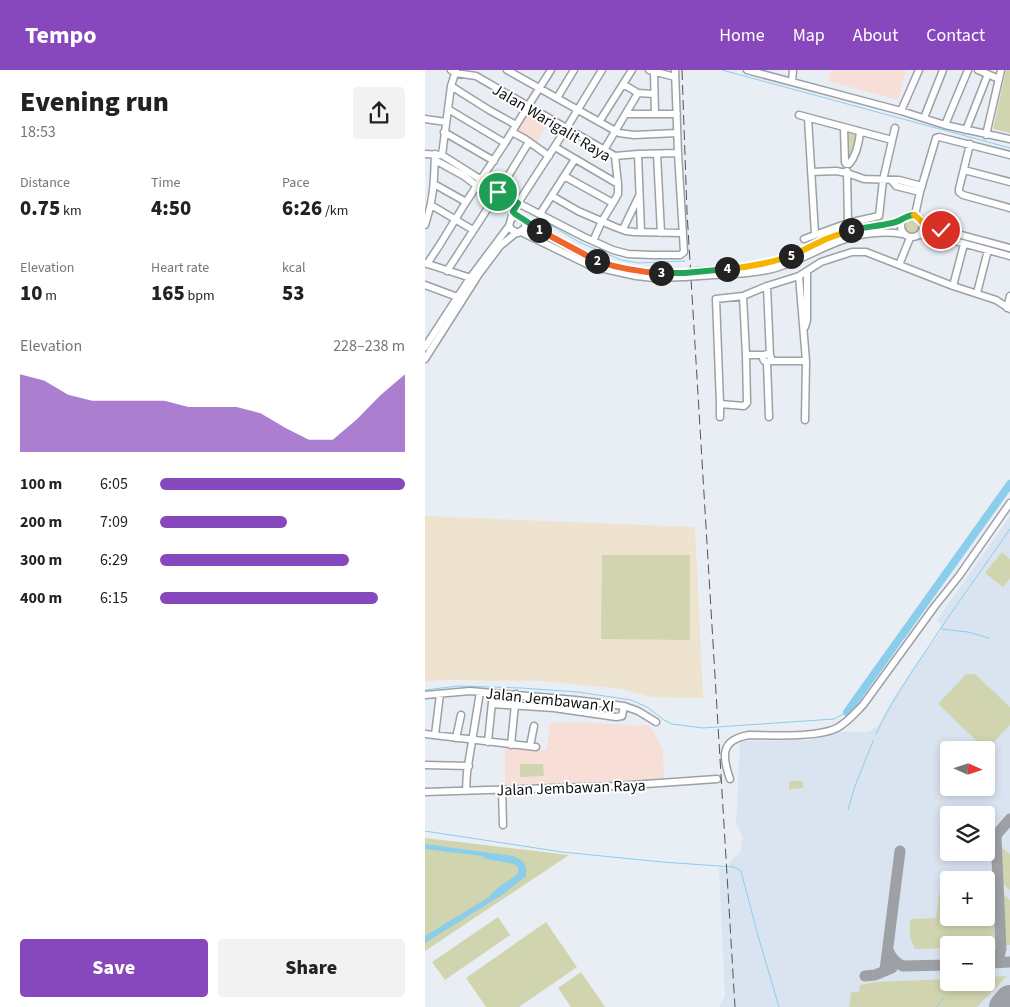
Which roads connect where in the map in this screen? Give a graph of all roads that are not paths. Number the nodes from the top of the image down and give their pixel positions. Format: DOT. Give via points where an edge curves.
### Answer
graph roads {
  1 [pos="507,70"];
  2 [pos="550,70"];
  3 [pos="575,70"];
  4 [pos="602,70"];
  5 [pos="631,70"];
  6 [pos="747,70"];
  7 [pos="793,70"];
  8 [pos="919,70"];
  9 [pos="943,70"];
  10 [pos="968,70"];
  11 [pos="978,70"];
  12 [pos="1001,70"];
  13 [pos="454,71"];
  14 [pos="652,71"];
  15 [pos="476,73"];
  16 [pos="675,73"];
  17 [pos="988,74"];
  18 [pos="999,78"];
  19 [pos="792,82"];
  20 [pos="623,84"];
  21 [pos="451,86"];
  22 [pos="539,88"];
  23 [pos="638,93"];
  24 [pos="654,94"];
  25 [pos="557,98"];
  26 [pos="528,106"];
  27 [pos="448,109"];
  28 [pos="578,110"];
  29 [pos="901,111"];
  30 [pos="626,114"];
  31 [pos="655,114"];
  32 [pos="677,114"];
  33 [pos="799,116"];
  34 [pos="808,118"];
  35 [pos="924,118"];
  36 [pos="425,119"];
  37 [pos="446,122"];
  38 [pos="599,122"];
  39 [pos="516,125"];
  40 [pos="945,125"];
  41 [pos="844,128"];
  42 [pos="895,128"];
  43 [pos="566,129"];
  44 [pos="966,130"];
  45 [pos="444,132"];
  46 [pos="512,132"];
  47 [pos="615,132"];
  48 [pos="860,132"];
  49 [pos="677,133"];
  50 [pos="986,135"];
  51 [pos="1010,139"];
  52 [pos="892,140"];
  53 [pos="529,142"];
  54 [pos="505,143"];
  55 [pos="970,144"];
  56 [pos="555,147"];
  57 [pos="604,150"];
  58 [pos="677,153"];
  59 [pos="425,154"];
  60 [pos="638,154"];
  61 [pos="657,154"];
  62 [pos="1010,155"];
  63 [pos="549,156"];
  64 [pos="615,156"];
  65 [pos="436,157"];
  66 [pos="575,159"];
  67 [pos="494,161"];
  68 [pos="848,164"];
  69 [pos="963,170"];
  70 [pos="811,172"];
  71 [pos="847,173"];
  72 [pos="564,176"];
  73 [pos="883,180"];
  74 [pos="1010,182"];
  75 [pos="480,183"];
  76 [pos="434,184"];
  77 [pos="619,184"];
  78 [pos="921,189"];
  79 [pos="498,193"];
  80 [pos="639,195"];
  81 [pos="552,196"];
  82 [pos="466,202"];
  83 [pos="613,204"];
  84 [pos="429,208"];
  85 [pos="1010,208"];
  86 [pos="515,213"];
  87 [pos="540,214"];
  88 [pos="915,215"];
  89 [pos="456,220"];
  90 [pos="525,221"];
  91 [pos="602,221"];
  92 [pos="902,221"];
  93 [pos="848,222"];
  94 [pos="923,223"];
  95 [pos="425,225"];
  96 [pos="473,230"];
  97 [pos="623,230"];
  98 [pos="518,232"];
  99 [pos="641,232"];
  100 [pos="661,233"];
  101 [pos="682,233"];
  102 [pos="815,234"];
  103 [pos="903,234"];
  104 [pos="547,235"];
  105 [pos="920,235"];
  106 [pos="910,238"];
  107 [pos="804,239"];
  108 [pos="593,241"];
  109 [pos="544,243"];
  110 [pos="964,244"];
  111 [pos="1010,248"];
  112 [pos="988,250"];
  113 [pos="1010,256"];
  114 [pos="426,264"];
  115 [pos="899,265"];
  116 [pos="447,271"];
  117 [pos="807,272"];
  118 [pos="699,273"];
  119 [pos="685,275"];
  120 [pos="799,276"];
  121 [pos="473,279"];
  122 [pos="425,285"];
  123 [pos="767,286"];
  124 [pos="953,286"];
  125 [pos="977,293"];
  126 [pos="743,296"];
  127 [pos="1010,296"];
  128 [pos="460,298"];
  129 [pos="1008,308"];
  130 [pos="803,330"];
  131 [pos="425,347"];
  132 [pos="746,355"];
  133 [pos="768,358"];
  134 [pos="425,359"];
  135 [pos="806,361"];
  136 [pos="720,404"];
  137 [pos="720,417"];
  138 [pos="769,418"];
  139 [pos="805,420"];
  140 [pos="1010,503"];
  141 [pos="480,692"];
  142 [pos="425,694"];
  143 [pos="439,694"];
  144 [pos="516,694"];
  145 [pos="515,705"];
  146 [pos="624,706"];
  147 [pos="461,715"];
  148 [pos="656,722"];
  149 [pos="533,726"];
  150 [pos="425,734"];
  151 [pos="435,735"];
  152 [pos="456,738"];
  153 [pos="473,740"];
  154 [pos="488,742"];
  155 [pos="511,744"];
  156 [pos="425,765"];
  157 [pos="469,766"];
  158 [pos="717,779"];
  159 [pos="730,779"];
  160 [pos="502,789"];
  161 [pos="466,790"];
  162 [pos="425,792"];
  163 [pos="503,825"];
  1 -- 22 [label="street"];
  2 -- 22 [label="street"];
  3 -- 25 [label="street"];
  4 -- 28 [label="street"];
  5 -- 20 [label="street"];
  6 -- 19 [label="street"];
  7 -- 19 [label="street"];
  8 -- 29 [label="street"];
  9 -- 35 [label="street"];
  10 -- 40 [label="street"];
  11 -- 17 [label="street"];
  12 -- 18 [label="street"];
  13 -- 15 [label="street, Jalan Warigalit Raya"];
  13 -- 21 [label="street"];
  14 -- 16 [label="street"];
  14 -- 24 [label="street"];
  15 -- 26 [label="street, Jalan Warigalit Raya"];
  16 -- 32 [label="street"];
  17 -- 18 [label="street"];
  17 -- 44 [label="street"];
  18 -- 50 [label="street"];
  19 -- 29 [label="street"];
  20 -- 23 [label="street"];
  20 -- 38 [label="street"];
  21 -- 27 [label="street"];
  21 -- 39 [label="street"];
  22 -- 25 [label="street"];
  22 -- 26 [label="street"];
  23 -- 24 [label="street"];
  23 -- 30 [label="street"];
  24 -- 31 [label="street"];
  25 -- 28 [label="street"];
  26 -- 39 [label="street"];
  26 -- 43 [label="street, Jalan Warigalit Raya"];
  27 -- 37 [label="street"];
  27 -- 54 [label="street"];
  28 -- 38 [label="street"];
  28 -- 43 [label="street"];
  29 -- 35 [label="street"];
  30 -- 31 [label="street"];
  30 -- 47 [label="street"];
  31 -- 32 [label="street"];
  32 -- 49 [label="street"];
  33 -- 34 [label="street"];
  34 -- 41 [label="street"];
  34 -- 70 [label="street"];
  35 -- 40 [label="street"];
  36 -- 37 [label="street"];
  37 -- 45 [label="street"];
  38 -- 47 [label="street"];
  39 -- 46 [label="street"];
  40 -- 44 [label="street"];
  41 -- 48 [label="street"];
  41 -- 68 [label="street" via="845,162"];
  42 -- 52 [label="street"];
  43 -- 56 [label="street"];
  43 -- 57 [label="street, Jalan Warigalit Raya"];
  44 -- 50 [label="street"];
  45 -- 65 [label="street"];
  45 -- 67 [label="street"];
  46 -- 53 [label="street"];
  46 -- 54 [label="street"];
  47 -- 49 [label="street"];
  47 -- 57 [label="street"];
  48 -- 52 [label="street"];
  48 -- 68 [label="street" via="857,148"];
  49 -- 58 [label="street"];
  50 -- 51 [label="street"];
  52 -- 73 [label="street"];
  53 -- 63 [label="street"];
  53 -- 79 [label="street"];
  54 -- 67 [label="street"];
  55 -- 62 [label="street"];
  55 -- 69 [label="street"];
  55 -- 78 [label="street" via="936,138"];
  56 -- 63 [label="street"];
  56 -- 66 [label="street"];
  57 -- 64 [label="street, Jalan Warigalit Raya"];
  58 -- 61 [label="street"];
  58 -- 101 [label="street"];
  59 -- 65 [label="street"];
  60 -- 61 [label="street"];
  60 -- 64 [label="street"];
  60 -- 80 [label="street"];
  61 -- 100 [label="street"];
  63 -- 86 [label="street"];
  64 -- 77 [label="street, Jalan Warigalit Raya"];
  65 -- 75 [label="street"];
  65 -- 76 [label="street"];
  66 -- 72 [label="street"];
  66 -- 77 [label="street"];
  67 -- 75 [label="street"];
  68 -- 71 [label="street"];
  69 -- 74 [label="street"];
  69 -- 85 [label="street" via="959,192"];
  70 -- 71 [label="street"];
  70 -- 102 [label="street"];
  71 -- 73 [label="street" via="864,179"];
  71 -- 93 [label="street"];
  72 -- 81 [label="street"];
  72 -- 83 [label="street"];
  73 -- 78 [label="street" via="899,180"];
  73 -- 93 [label="street" via="880,214"];
  75 -- 79 [label="street"];
  75 -- 82 [label="street"];
  76 -- 82 [label="street"];
  76 -- 84 [label="street"];
  77 -- 83 [label="street, Jalan Warigalit Raya"];
  78 -- 88 [label="street"];
  79 -- 86 [label="street"];
  79 -- 96 [label="street"];
  80 -- 97 [label="street"];
  80 -- 99 [label="street"];
  81 -- 87 [label="street"];
  81 -- 91 [label="street"];
  82 -- 89 [label="street"];
  83 -- 91 [label="street, Jalan Warigalit Raya"];
  84 -- 89 [label="street"];
  84 -- 95 [label="street"];
  86 -- 87 [label="street"];
  86 -- 90 [label="street"];
  86 -- 98 [label="street" via="511,230"];
  86 -- 121 [label="street"];
  87 -- 108 [label="street"];
  88 -- 92 [label="street"];
  88 -- 94 [label="street"];
  89 -- 96 [label="street"];
  89 -- 114 [label="street"];
  90 -- 98 [label="street" via="525,228"];
  90 -- 104 [label="street"];
  91 -- 97 [label="street"];
  91 -- 108 [label="street, Jalan Warigalit Raya"];
  92 -- 103 [label="street" via="900,228"];
  92 -- 118 [label="street" via="845,232 771,263"];
  93 -- 102 [label="street"];
  94 -- 105 [label="street"];
  94 -- 111 [label="street"];
  96 -- 116 [label="street"];
  97 -- 99 [label="street"];
  98 -- 109 [label="street"];
  98 -- 121 [label="street" via="500,246"];
  99 -- 100 [label="street"];
  100 -- 101 [label="street"];
  101 -- 108 [label="street" via="681,255 628,254"];
  102 -- 107 [label="street"];
  103 -- 106 [label="street"];
  103 -- 118 [label="street" via="856,236 770,270"];
  104 -- 109 [label="street"];
  104 -- 119 [label="street" via="595,261 614,267"];
  105 -- 106 [label="street"];
  105 -- 110 [label="street" via="929,234"];
  106 -- 115 [label="street"];
  109 -- 119 [label="street" via="591,266 613,272 653,278"];
  110 -- 112 [label="street"];
  110 -- 124 [label="street"];
  112 -- 113 [label="street"];
  112 -- 125 [label="street"];
  114 -- 116 [label="street"];
  115 -- 117 [label="street" via="866,252 852,252 821,262"];
  115 -- 124 [label="street"];
  116 -- 121 [label="street"];
  117 -- 120 [label="street"];
  117 -- 130 [label="street" via="807,320"];
  118 -- 119 [label="street, bridge"];
  120 -- 123 [label="street"];
  120 -- 130 [label="street"];
  121 -- 128 [label="street"];
  122 -- 128 [label="street"];
  123 -- 126 [label="street"];
  123 -- 133 [label="street"];
  124 -- 125 [label="street"];
  125 -- 129 [label="street"];
  126 -- 132 [label="street"];
  126 -- 136 [label="street" via="716,300"];
  127 -- 129 [label="street"];
  128 -- 131 [label="street"];
  128 -- 134 [label="street"];
  130 -- 135 [label="street"];
  132 -- 133 [label="street"];
  132 -- 136 [label="street" via="746,405"];
  133 -- 135 [label="street"];
  133 -- 138 [label="street"];
  135 -- 139 [label="street"];
  136 -- 137 [label="street"];
  140 -- 159 [label="street" via="853,716 830,731 749,735 733,740 725,749"];
  141 -- 143 [label="street, Jalan Jembawan XI"];
  141 -- 144 [label="street, Jalan Jembawan XI"];
  141 -- 153 [label="street"];
  142 -- 143 [label="street, Jalan Jembawan XI"];
  143 -- 151 [label="street"];
  144 -- 145 [label="street"];
  144 -- 146 [label="street, Jalan Jembawan XI"];
  145 -- 146 [label="street" via="616,718 622,716"];
  145 -- 154 [label="street" via="492,703"];
  145 -- 155 [label="street"];
  146 -- 148 [label="street, Jalan Jembawan XI" via="638,710"];
  147 -- 152 [label="street"];
  149 -- 155 [label="street" via="533,747"];
  150 -- 151 [label="street"];
  151 -- 152 [label="street"];
  152 -- 153 [label="street"];
  153 -- 154 [label="street"];
  153 -- 157 [label="street"];
  154 -- 155 [label="street"];
  156 -- 157 [label="street"];
  157 -- 161 [label="street"];
  158 -- 160 [label="street, Jalan Jembawan Raya"];
  160 -- 161 [label="street, Jalan Jembawan Raya"];
  160 -- 163 [label="street"];
  161 -- 162 [label="street, Jalan Jembawan Raya"];
}
